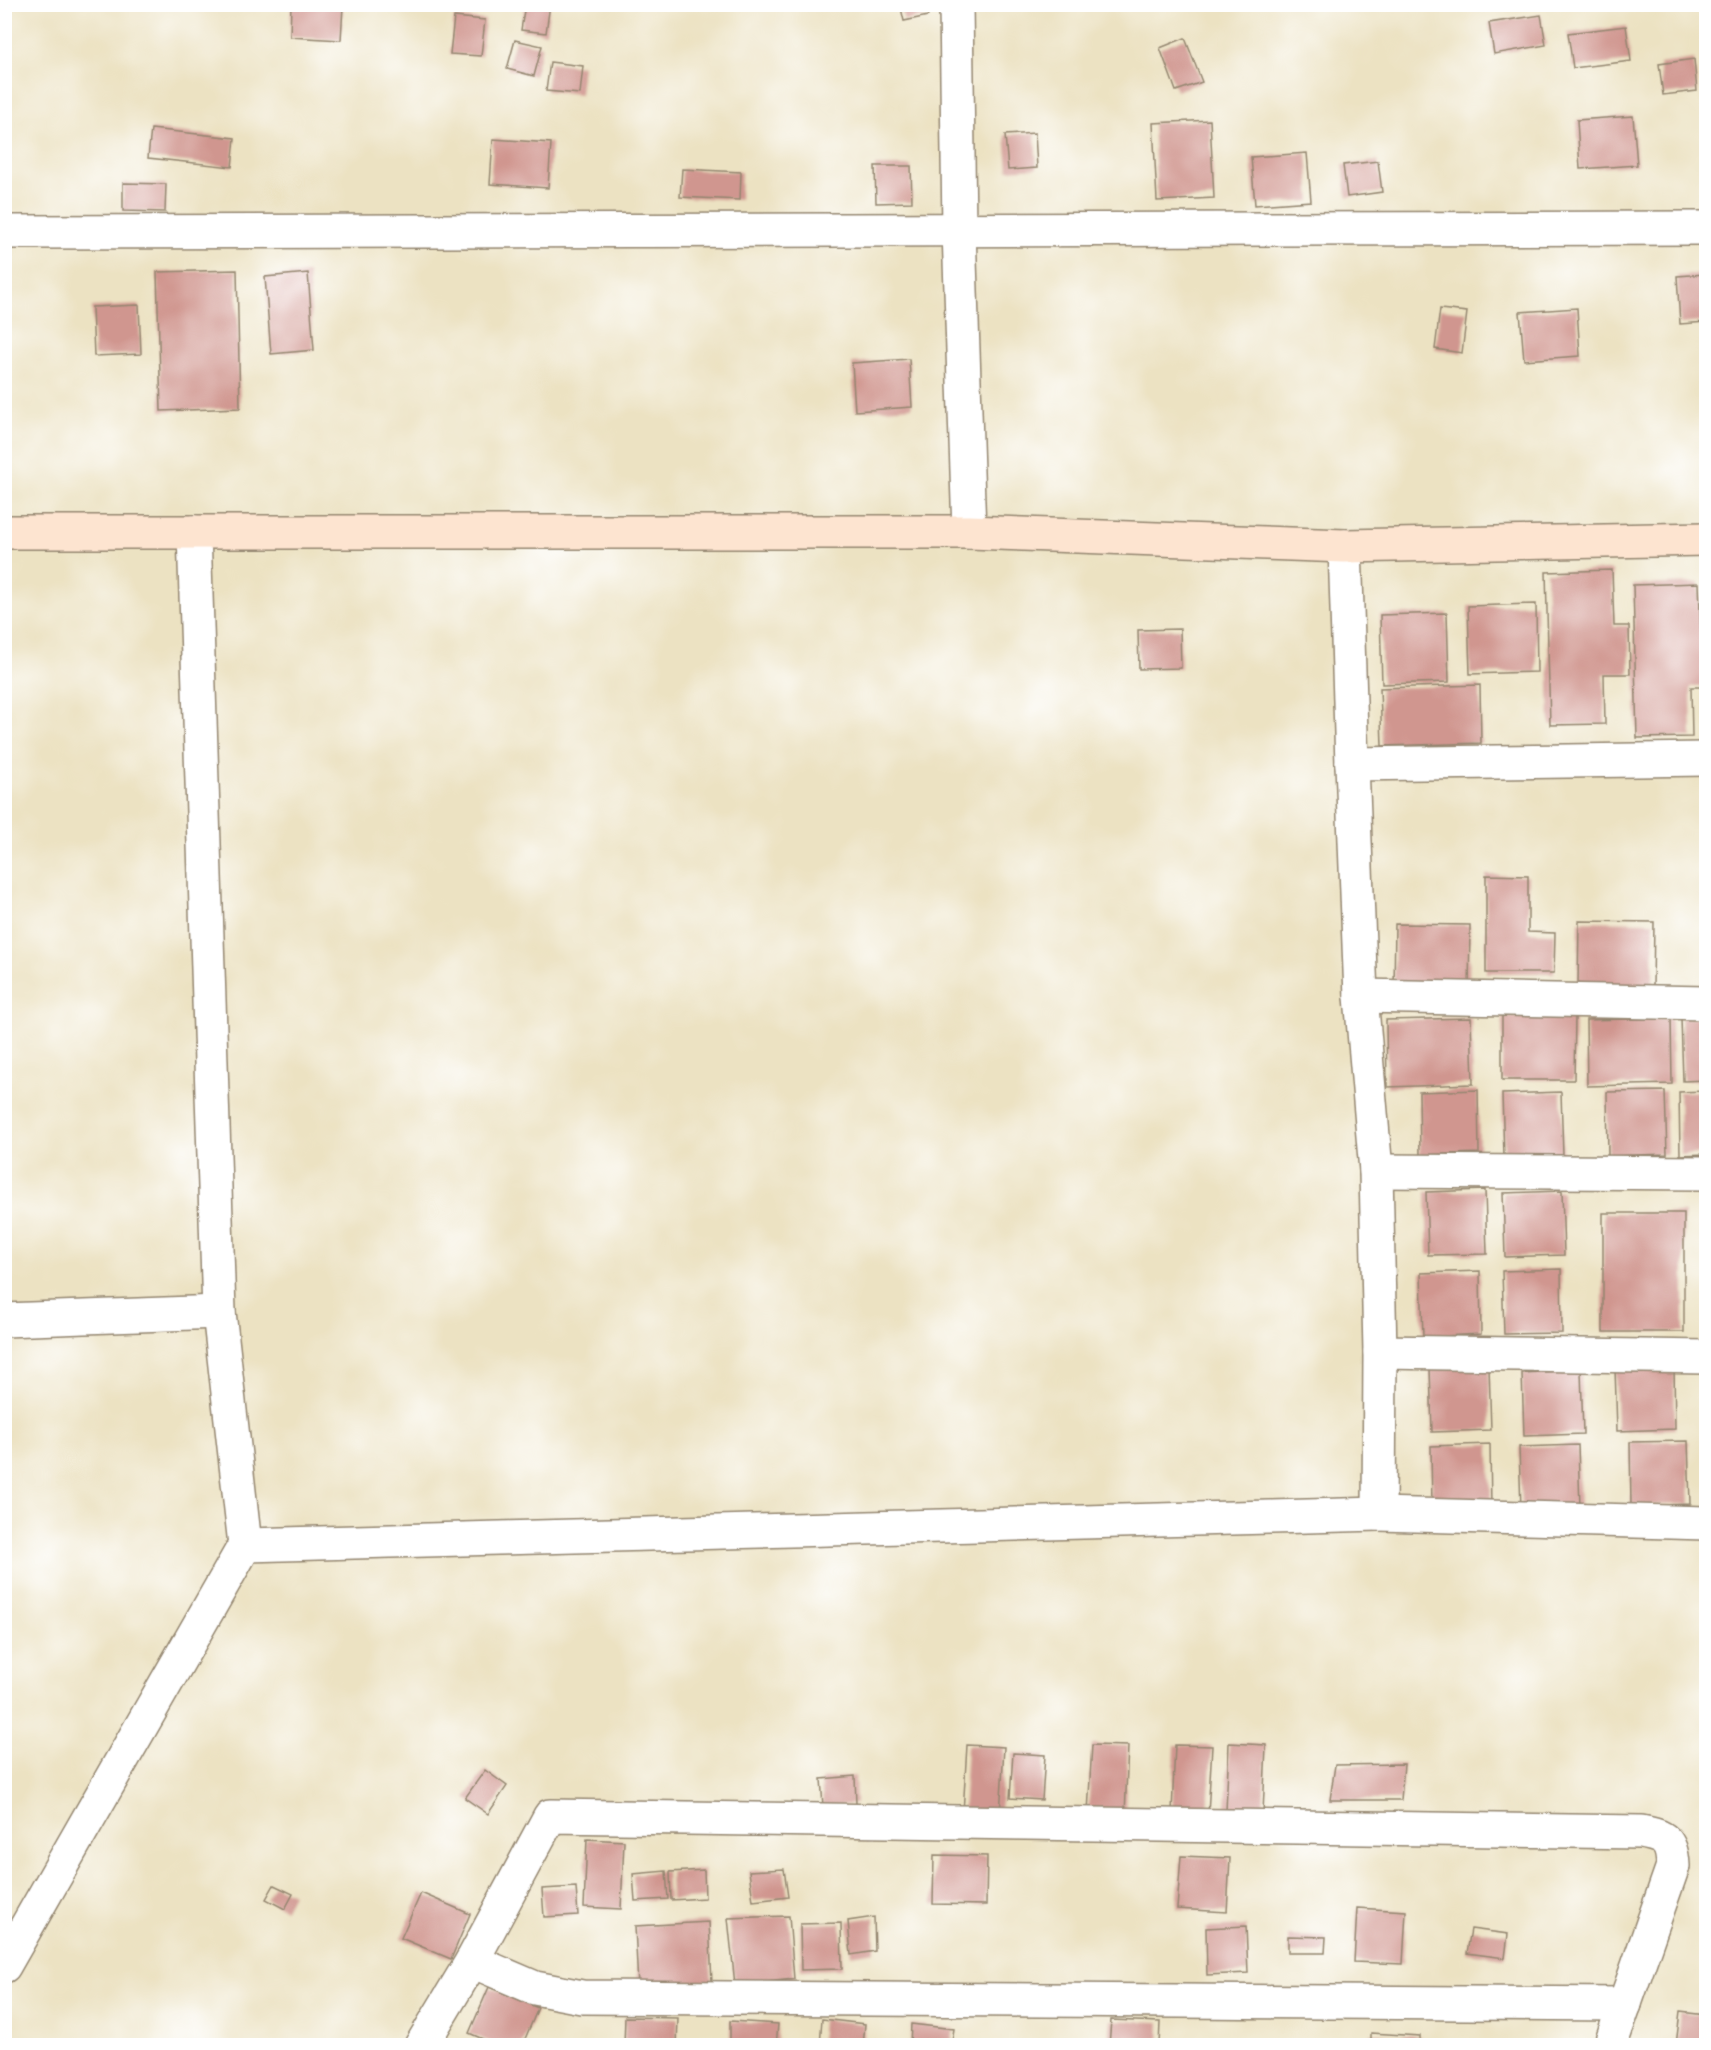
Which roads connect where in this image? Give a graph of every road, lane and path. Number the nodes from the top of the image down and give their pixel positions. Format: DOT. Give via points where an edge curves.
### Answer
graph roads {
  1 [pos="956,4"];
  2 [pos="1707,228"];
  3 [pos="959,230"];
  4 [pos="4,232"];
  5 [pos="4,532"];
  6 [pos="194,532"];
  7 [pos="969,532"];
  8 [pos="1707,539"];
  9 [pos="1346,546"];
  10 [pos="1707,759"];
  11 [pos="1352,764"];
  12 [pos="1361,996"];
  13 [pos="1707,1003"];
  14 [pos="1376,1171"];
  15 [pos="1707,1173"];
  16 [pos="219,1312"];
  17 [pos="4,1320"];
  18 [pos="1380,1352"];
  19 [pos="1707,1357"];
  20 [pos="1379,1514"];
  21 [pos="1707,1523"];
  22 [pos="245,1545"];
  23 [pos="472,1961"];
  24 [pos="4,1966"];
  25 [pos="1625,2004"];
  26 [pos="422,2046"];
  27 [pos="1611,2046"];
  1 -- 3 [label="street"];
  2 -- 3 [label="street"];
  3 -- 4 [label="street"];
  3 -- 7 [label="street"];
  5 -- 6 [label="street"];
  6 -- 7 [label="street"];
  6 -- 16 [label="street"];
  7 -- 9 [label="street"];
  8 -- 9 [label="street"];
  9 -- 11 [label="street"];
  10 -- 11 [label="street"];
  11 -- 12 [label="street"];
  12 -- 13 [label="street"];
  12 -- 14 [label="street"];
  14 -- 15 [label="street"];
  14 -- 18 [label="street"];
  16 -- 17 [label="street"];
  16 -- 22 [label="street"];
  18 -- 19 [label="street"];
  18 -- 20 [label="street"];
  20 -- 21 [label="street"];
  20 -- 22 [label="street"];
  22 -- 24 [label="street"];
  23 -- 25 [label="street" via="535,1988 582,1997"];
  23 -- 25 [label="street" via="550,1816 1641,1832 1659,1835 1668,1843 1673,1866"];
  23 -- 26 [label="street"];
  25 -- 27 [label="street"];
}
